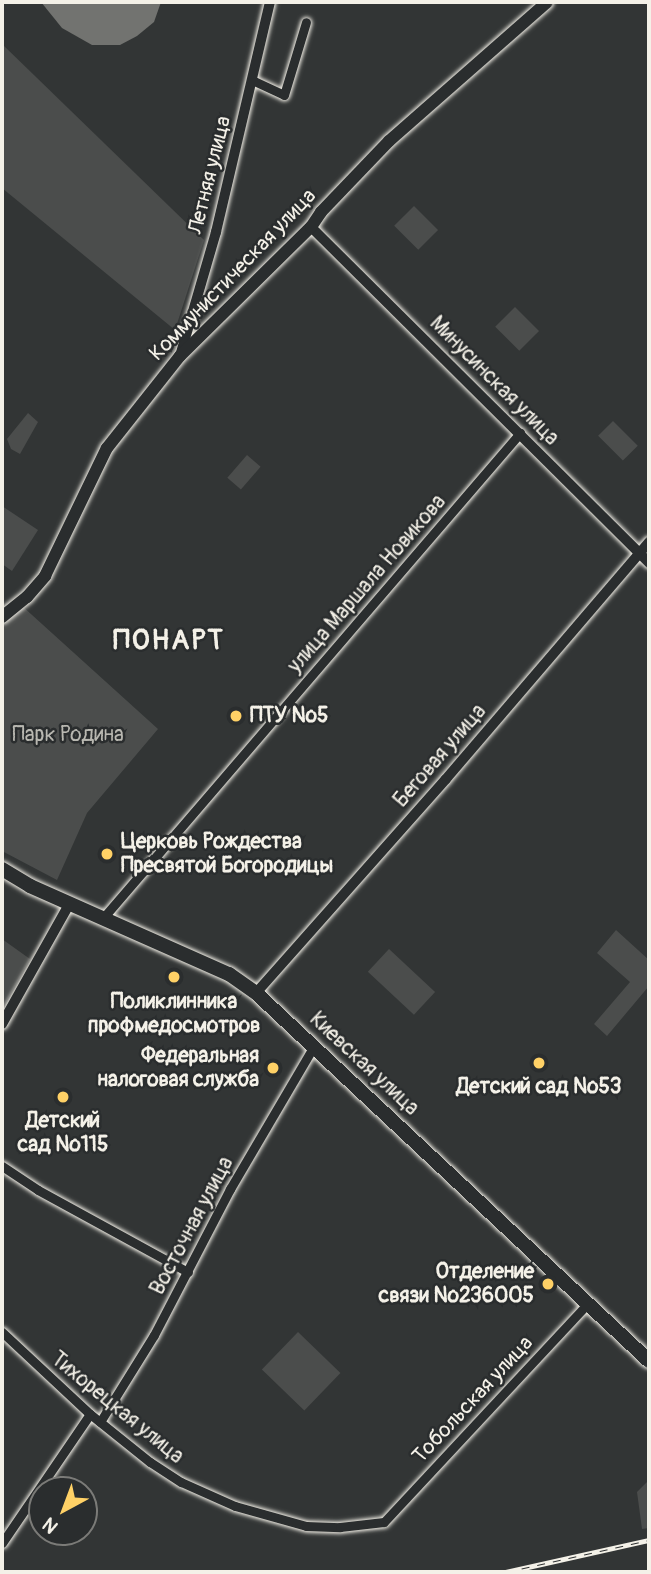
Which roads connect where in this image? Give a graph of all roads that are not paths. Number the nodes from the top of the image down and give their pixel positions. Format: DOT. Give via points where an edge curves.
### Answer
graph roads {
  1 [pos="270,2"];
  2 [pos="547,2"];
  3 [pos="306,22"];
  4 [pos="252,80"];
  5 [pos="310,227"];
  6 [pos="180,356"];
  7 [pos="520,433"];
  8 [pos="649,542"];
  9 [pos="638,553"];
  10 [pos="649,563"];
  11 [pos="2,617"];
  12 [pos="2,869"];
  13 [pos="70,903"];
  14 [pos="103,918"];
  15 [pos="256,993"];
  16 [pos="2,1024"];
  17 [pos="314,1046"];
  18 [pos="2,1166"];
  19 [pos="188,1272"];
  20 [pos="588,1303"];
  21 [pos="2,1332"];
  22 [pos="648,1357"];
  23 [pos="90,1413"];
  24 [pos="100,1422"];
  25 [pos="384,1522"];
  26 [pos="2,1543"];
  1 -- 4 [label="street, Летняя улица"];
  2 -- 5 [label="main road, Коммунистическая улица" via="389,141"];
  3 -- 4 [label="street" via="284,95"];
  4 -- 6 [label="street, Летняя улица" via="216,232"];
  5 -- 6 [label="main road, Коммунистическая улица"];
  5 -- 7 [label="street, Минусинская улица"];
  6 -- 11 [label="main road, Коммунистическая улица" via="107,448 45,576"];
  7 -- 9 [label="street, Минусинская улица"];
  7 -- 14 [label="street, улица Маршала Новикова"];
  8 -- 9 [label="street, Беговая улица"];
  9 -- 10 [label="street, Минусинская улица"];
  9 -- 15 [label="street, Беговая улица" via="465,758"];
  12 -- 13 [label="main road, Киевская улица"];
  13 -- 14 [label="main road, Киевская улица"];
  13 -- 16 [label="street"];
  14 -- 15 [label="main road, Киевская улица" via="229,974"];
  15 -- 17 [label="main road, Киевская улица"];
  17 -- 19 [label="street, Восточная улица" via="230,1189"];
  17 -- 20 [label="main road, Киевская улица"];
  18 -- 19 [label="street"];
  19 -- 24 [label="street, Восточная улица"];
  20 -- 22 [label="main road, Киевская улица"];
  20 -- 25 [label="street, Тобольская улица"];
  21 -- 23 [label="street, Тихорецкая улица"];
  23 -- 24 [label="street, Тихорецкая улица"];
  23 -- 26 [label="street"];
  24 -- 25 [label="street, Тихорецкая улица" via="181,1482 235,1506 306,1525"];
}
